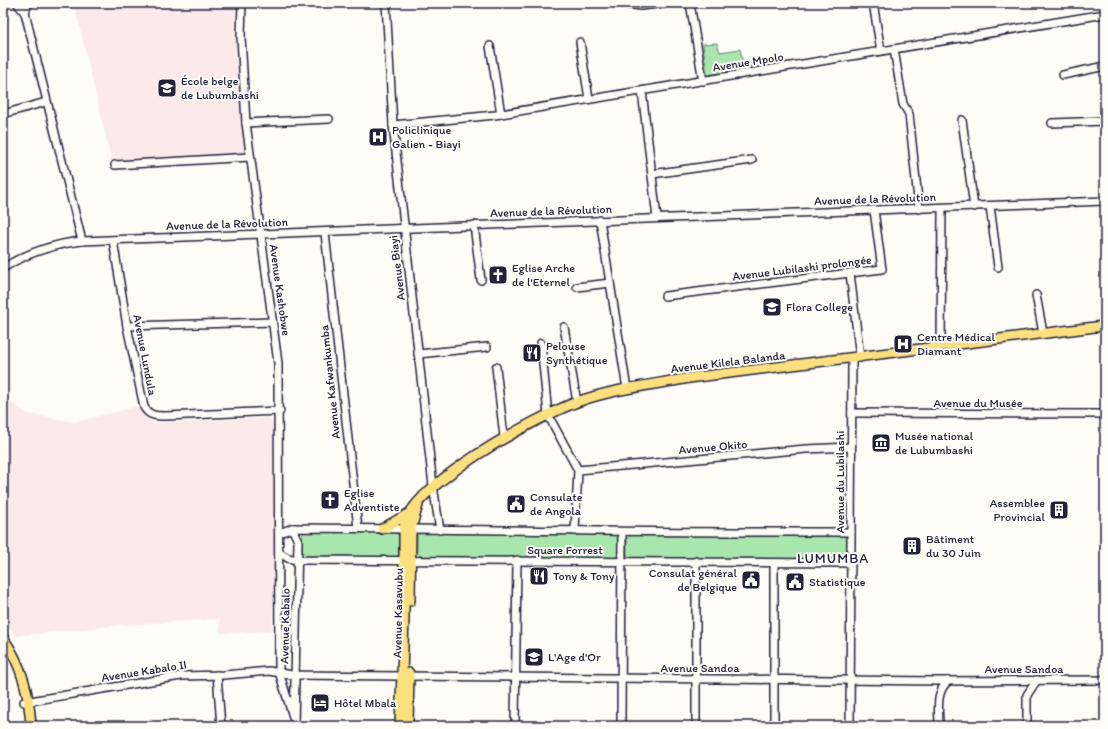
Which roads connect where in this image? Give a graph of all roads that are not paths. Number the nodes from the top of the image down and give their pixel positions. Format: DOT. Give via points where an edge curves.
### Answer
graph roads {
  1 [pos="17,3"];
  2 [pos="28,3"];
  3 [pos="242,3"];
  4 [pos="386,3"];
  5 [pos="616,3"];
  6 [pos="665,3"];
  7 [pos="690,3"];
  8 [pos="873,3"];
  9 [pos="24,14"];
  10 [pos="1105,14"];
  11 [pos="580,42"];
  12 [pos="490,46"];
  13 [pos="894,49"];
  14 [pos="881,51"];
  15 [pos="1105,66"];
  16 [pos="1063,75"];
  17 [pos="703,81"];
  18 [pos="642,91"];
  19 [pos="589,99"];
  20 [pos="46,102"];
  21 [pos="3,114"];
  22 [pos="501,114"];
  23 [pos="328,119"];
  24 [pos="962,120"];
  25 [pos="1105,121"];
  26 [pos="246,123"];
  27 [pos="1052,123"];
  28 [pos="393,125"];
  29 [pos="250,158"];
  30 [pos="752,160"];
  31 [pos="115,165"];
  32 [pos="652,174"];
  33 [pos="1105,201"];
  34 [pos="990,206"];
  35 [pos="974,207"];
  36 [pos="942,208"];
  37 [pos="918,209"];
  38 [pos="874,210"];
  39 [pos="657,218"];
  40 [pos="600,220"];
  41 [pos="474,225"];
  42 [pos="404,229"];
  43 [pos="325,233"];
  44 [pos="261,234"];
  45 [pos="113,240"];
  46 [pos="82,241"];
  47 [pos="998,267"];
  48 [pos="3,268"];
  49 [pos="850,273"];
  50 [pos="481,280"];
  51 [pos="610,283"];
  52 [pos="577,287"];
  53 [pos="665,296"];
  54 [pos="1036,296"];
  55 [pos="272,322"];
  56 [pos="1104,324"];
  57 [pos="127,326"];
  58 [pos="564,327"];
  59 [pos="1043,333"];
  60 [pos="541,343"];
  61 [pos="941,346"];
  62 [pos="487,347"];
  63 [pos="418,354"];
  64 [pos="856,358"];
  65 [pos="496,367"];
  66 [pos="627,389"];
  67 [pos="577,402"];
  68 [pos="280,411"];
  69 [pos="852,413"];
  70 [pos="1105,414"];
  71 [pos="548,415"];
  72 [pos="504,437"];
  73 [pos="851,447"];
  74 [pos="578,470"];
  75 [pos="433,486"];
  76 [pos="419,502"];
  77 [pos="408,514"];
  78 [pos="280,515"];
  79 [pos="292,528"];
  80 [pos="358,528"];
  81 [pos="382,529"];
  82 [pos="407,530"];
  83 [pos="440,530"];
  84 [pos="575,531"];
  85 [pos="622,532"];
  86 [pos="851,532"];
  87 [pos="280,533"];
  88 [pos="280,553"];
  89 [pos="297,560"];
  90 [pos="407,560"];
  91 [pos="516,560"];
  92 [pos="623,561"];
  93 [pos="696,561"];
  94 [pos="774,563"];
  95 [pos="851,563"];
  96 [pos="3,638"];
  97 [pos="3,649"];
  98 [pos="279,672"];
  99 [pos="217,675"];
  100 [pos="295,675"];
  101 [pos="406,676"];
  102 [pos="515,678"];
  103 [pos="622,679"];
  104 [pos="697,679"];
  105 [pos="774,679"];
  106 [pos="851,680"];
  107 [pos="1037,680"];
  108 [pos="1105,680"];
  109 [pos="929,681"];
  110 [pos="948,681"];
  111 [pos="1017,681"];
  112 [pos="1027,695"];
  113 [pos="939,696"];
  114 [pos="26,702"];
  115 [pos="294,723"];
  116 [pos="25,726"];
  117 [pos="31,726"];
  118 [pos="222,726"];
  119 [pos="400,726"];
  120 [pos="408,726"];
  121 [pos="515,726"];
  122 [pos="621,726"];
  123 [pos="696,726"];
  124 [pos="774,726"];
  125 [pos="850,726"];
  126 [pos="939,726"];
  127 [pos="1027,726"];
  1 -- 9 [label="street"];
  2 -- 9 [label="street"];
  3 -- 26 [label="street, Avenue Kashobwe" via="240,37"];
  4 -- 28 [label="street, Avenue Biayi"];
  5 -- 6 [label="street" via="641,6"];
  7 -- 17 [label="street"];
  8 -- 14 [label="street"];
  9 -- 20 [label="street"];
  10 -- 13 [label="street, Avenue Mpolo"];
  11 -- 19 [label="street"];
  12 -- 22 [label="street"];
  13 -- 14 [label="street, Avenue Mpolo"];
  13 -- 37 [label="street" via="903,104 909,114"];
  14 -- 17 [label="street, Avenue Mpolo"];
  15 -- 16 [label="street"];
  17 -- 18 [label="street, Avenue Mpolo"];
  18 -- 19 [label="street, Avenue Mpolo"];
  18 -- 32 [label="street"];
  19 -- 22 [label="street, Avenue Mpolo"];
  20 -- 21 [label="street"];
  20 -- 46 [label="street"];
  22 -- 28 [label="street, Avenue Mpolo"];
  23 -- 26 [label="street"];
  24 -- 35 [label="street"];
  25 -- 27 [label="street"];
  26 -- 29 [label="street, Avenue Kashobwe"];
  28 -- 42 [label="street, Avenue Biayi"];
  29 -- 31 [label="street"];
  29 -- 44 [label="street, Avenue Kashobwe"];
  30 -- 32 [label="street"];
  32 -- 39 [label="street"];
  33 -- 34 [label="street, Avenue de la Révolution"];
  34 -- 35 [label="street, Avenue de la Révolution"];
  34 -- 47 [label="street"];
  35 -- 36 [label="street, Avenue de la Révolution"];
  36 -- 37 [label="street, Avenue de la Révolution"];
  36 -- 61 [label="street"];
  37 -- 38 [label="street, Avenue de la Révolution"];
  38 -- 39 [label="street, Avenue de la Révolution"];
  38 -- 49 [label="street, Avenue Lubilashi prolongée" via="883,267"];
  39 -- 40 [label="street, Avenue de la Révolution"];
  40 -- 41 [label="street, Avenue de la Révolution"];
  40 -- 51 [label="street"];
  41 -- 42 [label="street, Avenue de la Révolution"];
  41 -- 50 [label="street"];
  42 -- 43 [label="street, Avenue de la Révolution"];
  42 -- 63 [label="street, Avenue Biayi"];
  43 -- 44 [label="street, Avenue de la Révolution"];
  43 -- 80 [label="street, Avenue Kafwankumba"];
  44 -- 45 [label="street, Avenue de la Révolution"];
  44 -- 55 [label="street, Avenue Kashobwe"];
  45 -- 46 [label="street, Avenue de la Révolution"];
  45 -- 57 [label="street, Avenue Lundula"];
  46 -- 48 [label="street, Avenue de la Révolution" via="35,252"];
  49 -- 53 [label="street, Avenue Lubilashi prolongée"];
  49 -- 64 [label="street, Avenue du Lubilashi"];
  51 -- 52 [label="street"];
  51 -- 66 [label="street"];
  54 -- 59 [label="street"];
  55 -- 57 [label="street"];
  55 -- 68 [label="street, Avenue Kashobwe" via="278,363"];
  56 -- 59 [label="main road, Avenue Kilela Balanda"];
  57 -- 68 [label="street, Avenue Lundula" via="144,407 149,414 166,416"];
  58 -- 67 [label="street"];
  59 -- 61 [label="main road, Avenue Kilela Balanda"];
  60 -- 71 [label="street"];
  61 -- 64 [label="main road, Avenue Kilela Balanda"];
  62 -- 63 [label="street"];
  63 -- 75 [label="street, Avenue Biayi"];
  64 -- 66 [label="main road, Avenue Kilela Balanda" via="689,378"];
  64 -- 69 [label="street, Avenue du Lubilashi"];
  65 -- 72 [label="street"];
  66 -- 67 [label="main road, Avenue Kilela Balanda"];
  67 -- 71 [label="main road, Avenue Kilela Balanda"];
  68 -- 78 [label="street, Avenue Kashobwe"];
  69 -- 70 [label="street, Avenue du Musée"];
  69 -- 73 [label="street, Avenue du Lubilashi"];
  71 -- 72 [label="main road, Avenue Kilela Balanda"];
  71 -- 74 [label="street"];
  72 -- 75 [label="main road, Avenue Kilela Balanda"];
  73 -- 74 [label="street, Avenue Okito"];
  73 -- 86 [label="street, Avenue du Lubilashi"];
  74 -- 84 [label="street"];
  75 -- 76 [label="main road, Avenue Kilela Balanda"];
  75 -- 83 [label="street, Avenue Biayi"];
  76 -- 77 [label="main road, Avenue Kilela Balanda"];
  76 -- 82 [label="main road, Avenue Kasavubu"];
  77 -- 81 [label="main road"];
  77 -- 82 [label="main road, Avenue Kilela Balanda"];
  78 -- 79 [label="street"];
  78 -- 87 [label="street, Avenue Kashobwe"];
  79 -- 80 [label="street, Square Forrest"];
  79 -- 87 [label="street, Square Forrest"];
  79 -- 89 [label="street, Avenue Kabalo" via="298,541"];
  80 -- 81 [label="street, Square Forrest"];
  81 -- 82 [label="street, Square Forrest"];
  82 -- 83 [label="street, Square Forrest"];
  82 -- 90 [label="main road, Avenue Kasavubu"];
  83 -- 84 [label="street, Square Forrest"];
  84 -- 85 [label="street, Square Forrest"];
  85 -- 86 [label="street, Square Forrest"];
  85 -- 92 [label="street"];
  86 -- 95 [label="street, Avenue du Lubilashi"];
  87 -- 88 [label="street, Avenue Kabalo"];
  88 -- 89 [label="street, Square Forrest"];
  88 -- 98 [label="street, Avenue Kabalo"];
  89 -- 90 [label="street, Square Forrest"];
  89 -- 100 [label="street, Avenue Kabalo"];
  90 -- 91 [label="street, Square Forrest"];
  90 -- 101 [label="main road, Avenue Kasavubu"];
  91 -- 92 [label="street, Square Forrest"];
  91 -- 102 [label="street"];
  92 -- 93 [label="street, Square Forrest"];
  92 -- 103 [label="street"];
  93 -- 94 [label="street, Square Forrest"];
  93 -- 104 [label="street"];
  94 -- 95 [label="street, Square Forrest"];
  94 -- 105 [label="street"];
  95 -- 106 [label="street, Avenue du Lubilashi"];
  96 -- 114 [label="main road" via="22,672"];
  97 -- 114 [label="main road"];
  98 -- 99 [label="street, Avenue Kabalo II"];
  98 -- 100 [label="street, Avenue Sandoa"];
  98 -- 115 [label="street, Avenue Kabalo"];
  99 -- 114 [label="street, Avenue Kabalo II" via="168,677"];
  99 -- 118 [label="street"];
  100 -- 101 [label="street, Avenue Sandoa"];
  100 -- 115 [label="street, Avenue Kabalo"];
  101 -- 102 [label="street, Avenue Sandoa"];
  101 -- 119 [label="main road, Avenue Kasavubu"];
  101 -- 120 [label="main road, Avenue Kasavubu"];
  102 -- 103 [label="street, Avenue Sandoa"];
  102 -- 121 [label="street"];
  103 -- 104 [label="street, Avenue Sandoa"];
  103 -- 122 [label="street"];
  104 -- 105 [label="street, Avenue Sandoa"];
  104 -- 123 [label="street"];
  105 -- 106 [label="street, Avenue Sandoa"];
  105 -- 124 [label="street"];
  106 -- 109 [label="street, Avenue Sandoa"];
  106 -- 125 [label="street, Avenue du Lubilashi"];
  107 -- 108 [label="street, Avenue Sandoa"];
  107 -- 111 [label="street, Avenue Sandoa"];
  107 -- 112 [label="street"];
  109 -- 110 [label="street, Avenue Sandoa"];
  109 -- 113 [label="street"];
  110 -- 111 [label="street, Avenue Sandoa"];
  110 -- 113 [label="street"];
  111 -- 112 [label="street"];
  112 -- 127 [label="street"];
  113 -- 126 [label="street"];
  114 -- 116 [label="main road"];
  114 -- 117 [label="main road"];
}
